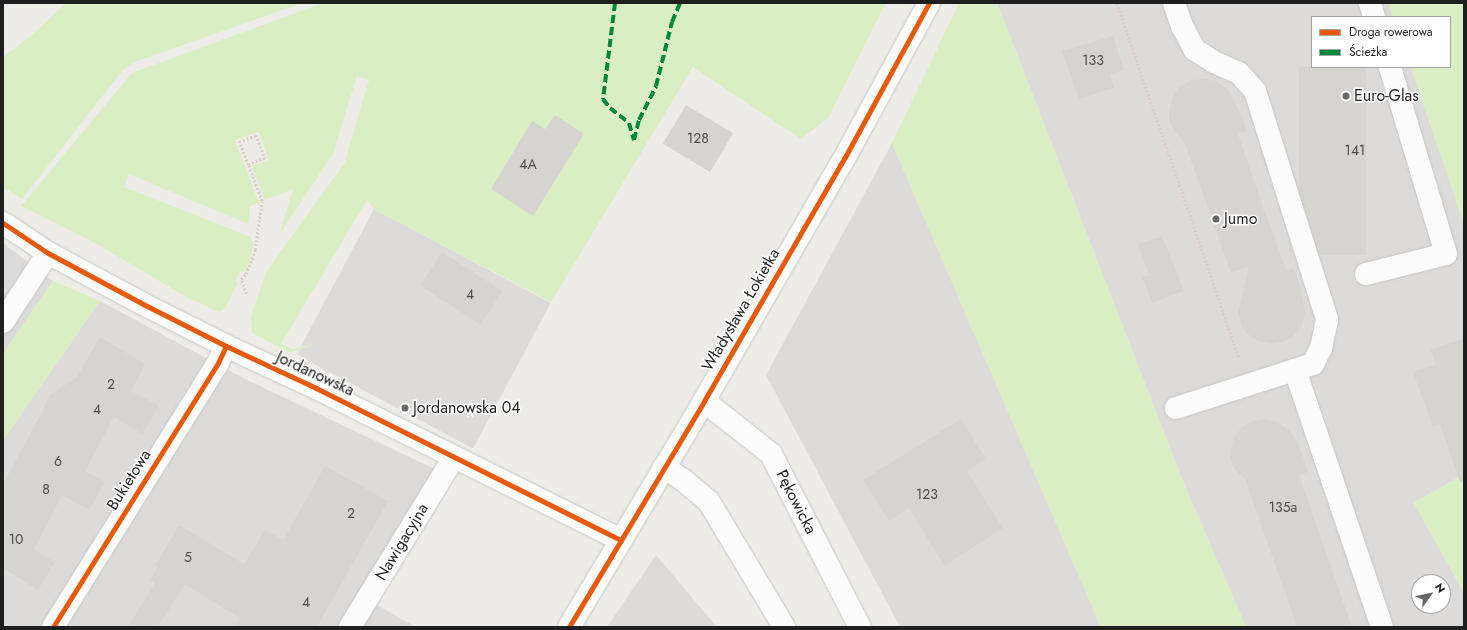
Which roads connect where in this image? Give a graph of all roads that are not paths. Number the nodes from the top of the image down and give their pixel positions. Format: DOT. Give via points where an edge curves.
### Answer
graph roads {
  1 [pos="928,3"];
  2 [pos="1174,3"];
  3 [pos="1370,3"];
  4 [pos="1374,16"];
  5 [pos="1390,68"];
  6 [pos="3,223"];
  7 [pos="48,253"];
  8 [pos="1366,274"];
  9 [pos="3,322"];
  10 [pos="226,346"];
  11 [pos="1295,370"];
  12 [pos="704,400"];
  13 [pos="1176,408"];
  14 [pos="454,457"];
  15 [pos="664,467"];
  16 [pos="621,540"];
  17 [pos="53,627"];
  18 [pos="350,627"];
  19 [pos="569,627"];
  20 [pos="784,627"];
  21 [pos="860,627"];
  22 [pos="1382,627"];
  1 -- 12 [label="street, Władysława Łokietka" via="845,157"];
  2 -- 11 [label="street" via="1182,26 1195,50 1239,73 1256,91 1328,320 1321,348 1312,364"];
  3 -- 4 [label="street"];
  5 -- 8 [label="street" via="1446,254"];
  6 -- 7 [label="street, Jordanowska"];
  7 -- 9 [label="street"];
  7 -- 10 [label="street, Jordanowska"];
  10 -- 14 [label="street, Jordanowska"];
  10 -- 17 [label="street, Bukietowa"];
  11 -- 13 [label="street"];
  11 -- 22 [label="street"];
  12 -- 15 [label="street, Władysława Łokietka"];
  12 -- 21 [label="street, Pękowicka" via="771,454"];
  14 -- 16 [label="street, Jordanowska"];
  14 -- 18 [label="street, Nawigacyjna"];
  15 -- 16 [label="street, Władysława Łokietka"];
  15 -- 20 [label="street" via="709,502"];
  16 -- 19 [label="street, Władysława Łokietka"];
}
